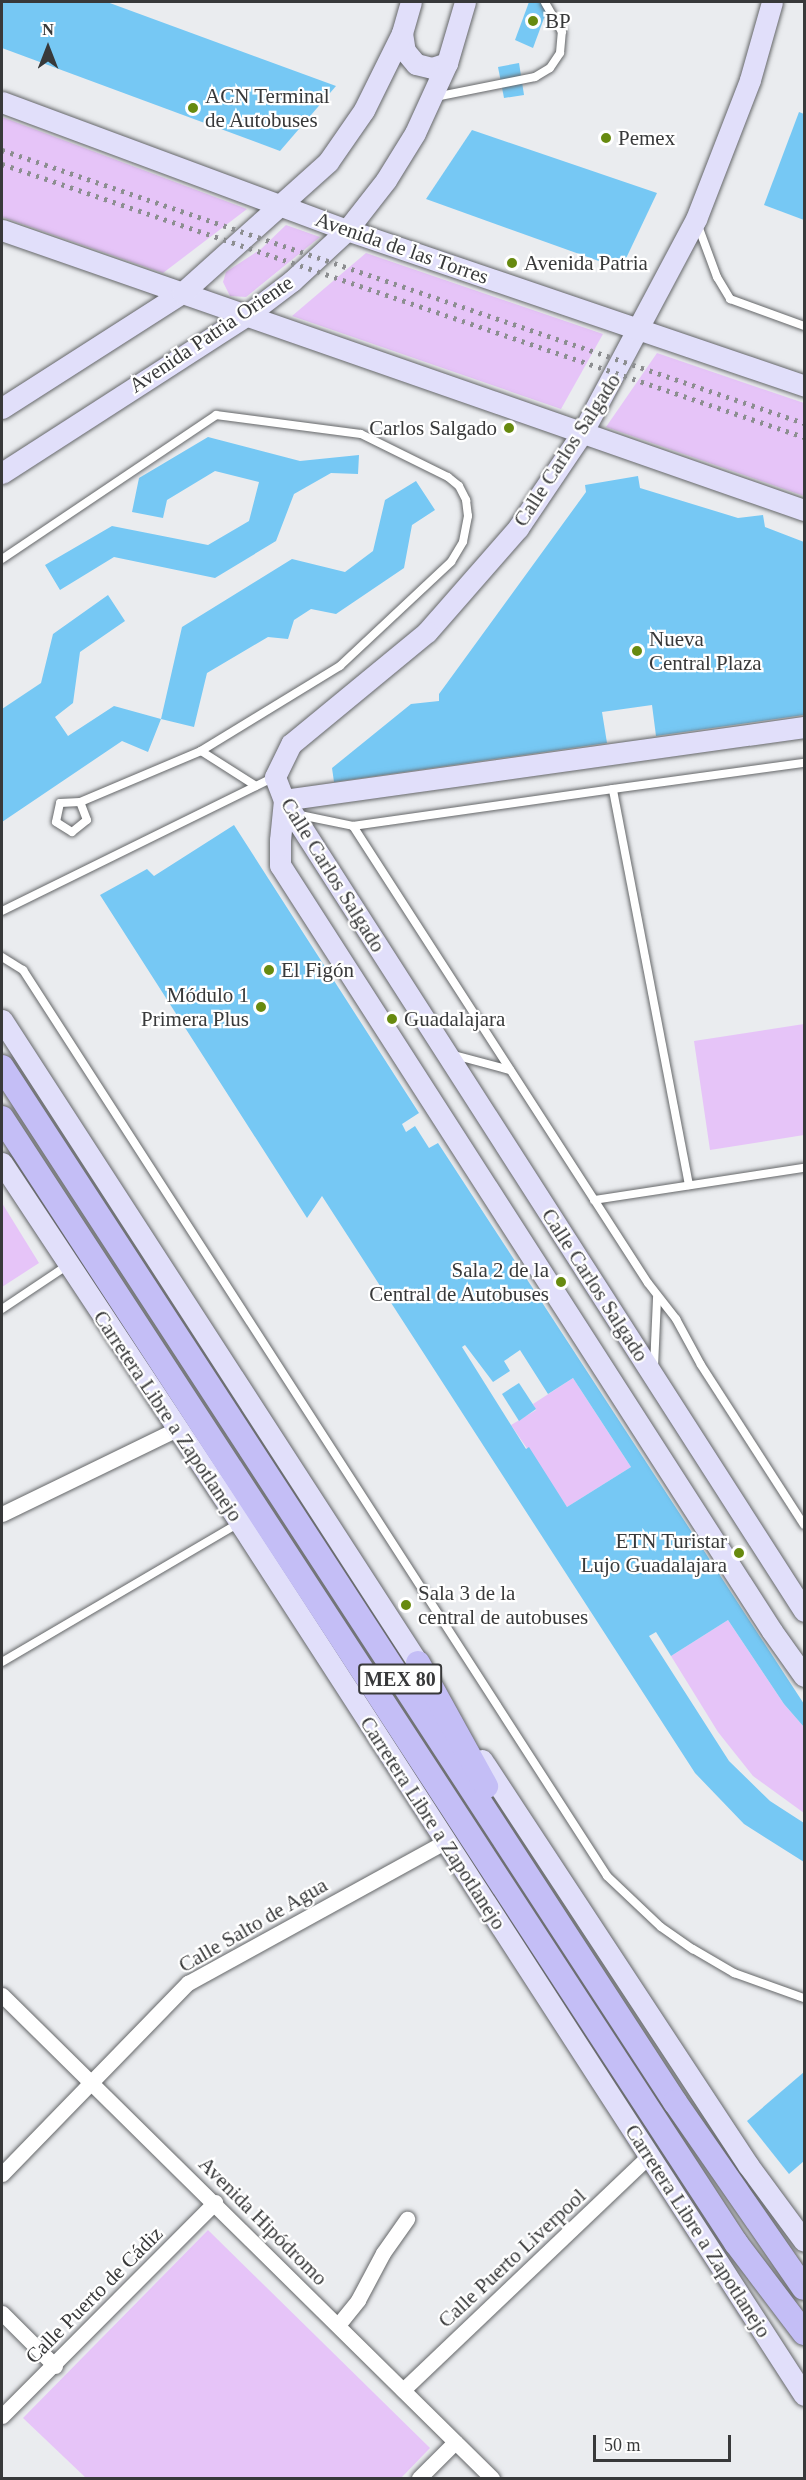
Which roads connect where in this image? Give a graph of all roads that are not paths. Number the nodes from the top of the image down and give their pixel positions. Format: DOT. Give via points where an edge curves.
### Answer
graph roads {
  1 [pos="411,2"];
  2 [pos="465,2"];
  3 [pos="545,2"];
  4 [pos="772,2"];
  5 [pos="402,33"];
  6 [pos="447,63"];
  7 [pos="431,98"];
  8 [pos="2,102"];
  9 [pos="283,206"];
  10 [pos="696,219"];
  11 [pos="2,230"];
  12 [pos="347,230"];
  13 [pos="182,293"];
  14 [pos="246,316"];
  15 [pos="804,326"];
  16 [pos="640,331"];
  17 [pos="804,386"];
  18 [pos="2,408"];
  19 [pos="582,433"];
  20 [pos="2,473"];
  21 [pos="804,510"];
  22 [pos="2,559"];
  23 [pos="804,727"];
  24 [pos="201,751"];
  25 [pos="804,763"];
  26 [pos="265,782"];
  27 [pos="613,789"];
  28 [pos="80,802"];
  29 [pos="287,805"];
  30 [pos="353,826"];
  31 [pos="2,910"];
  32 [pos="2,957"];
  33 [pos="2,1020"];
  34 [pos="446,1053"];
  35 [pos="2,1067"];
  36 [pos="510,1070"];
  37 [pos="2,1118"];
  38 [pos="2,1163"];
  39 [pos="804,1168"];
  40 [pos="689,1185"];
  41 [pos="594,1200"];
  42 [pos="68,1265"];
  43 [pos="657,1297"];
  44 [pos="2,1309"];
  45 [pos="654,1376"];
  46 [pos="177,1430"];
  47 [pos="2,1515"];
  48 [pos="240,1522"];
  49 [pos="804,1525"];
  50 [pos="804,1611"];
  51 [pos="2,1662"];
  52 [pos="418,1663"];
  53 [pos="804,1676"];
  54 [pos="445,1842"];
  55 [pos="547,1905"];
  56 [pos="2,1995"];
  57 [pos="804,1998"];
  58 [pos="91,2082"];
  59 [pos="650,2156"];
  60 [pos="2,2174"];
  61 [pos="215,2202"];
  62 [pos="407,2219"];
  63 [pos="804,2241"];
  64 [pos="804,2288"];
  65 [pos="2,2313"];
  66 [pos="338,2325"];
  67 [pos="804,2334"];
  68 [pos="55,2366"];
  69 [pos="403,2390"];
  70 [pos="804,2395"];
  71 [pos="3,2412"];
  72 [pos="455,2442"];
  73 [pos="419,2478"];
  74 [pos="492,2478"];
  1 -- 5 [label="street"];
  2 -- 6 [label="street, Avenida Patria Oriente"];
  3 -- 7 [label="lane" via="562,32 560,53 550,68 535,77"];
  4 -- 10 [label="street, Calle Carlos Salgado" via="750,80"];
  5 -- 6 [label="street" via="405,51 416,64 432,68"];
  5 -- 9 [label="street" via="364,110 328,162"];
  6 -- 7 [label="street, Avenida Patria Oriente"];
  7 -- 12 [label="street, Avenida Patria Oriente" via="386,180"];
  8 -- 9 [label="street, Avenida de las Torres"];
  9 -- 12 [label="street, Avenida de las Torres"];
  9 -- 13 [label="street"];
  10 -- 15 [label="lane" via="717,277 730,299"];
  10 -- 16 [label="street, Calle Carlos Salgado"];
  11 -- 13 [label="street"];
  12 -- 14 [label="street, Avenida Patria Oriente" via="292,281"];
  12 -- 16 [label="street, Avenida de las Torres"];
  13 -- 14 [label="street"];
  13 -- 18 [label="street"];
  14 -- 19 [label="street"];
  14 -- 20 [label="street, Avenida Patria Oriente"];
  16 -- 17 [label="street, Avenida de las Torres"];
  16 -- 19 [label="street, Calle Carlos Salgado"];
  19 -- 21 [label="street"];
  19 -- 26 [label="street, Calle Carlos Salgado" via="518,528 427,632 291,744"];
  22 -- 24 [label="lane" via="216,415 361,434 459,486 468,516 462,542 451,562 340,666"];
  23 -- 29 [label="street"];
  24 -- 26 [label="lane"];
  24 -- 28 [label="lane"];
  25 -- 27 [label="lane"];
  26 -- 29 [label="street, Calle Carlos Salgado"];
  26 -- 31 [label="lane"];
  27 -- 30 [label="lane"];
  27 -- 40 [label="lane"];
  28 -- 28 [label="lane" via="60,803 56,822 72,832 87,820"];
  29 -- 30 [label="lane" via="309,818"];
  29 -- 34 [label="street, Calle Carlos Salgado"];
  29 -- 53 [label="street" via="280,865"];
  30 -- 36 [label="lane"];
  32 -- 57 [label="lane" via="23,970 607,1876 661,1927 693,1949 734,1972"];
  33 -- 52 [label="street"];
  34 -- 36 [label="lane"];
  34 -- 45 [label="street, Calle Carlos Salgado"];
  35 -- 55 [label="main road, MEX 80"];
  36 -- 41 [label="lane"];
  37 -- 67 [label="main road, Carretera Libre a Zapotlanejo / MEX 80" via="736,2242"];
  38 -- 42 [label="street, Carretera Libre a Zapotlanejo"];
  39 -- 40 [label="lane"];
  40 -- 41 [label="lane"];
  41 -- 43 [label="lane"];
  42 -- 44 [label="lane"];
  42 -- 46 [label="street, Carretera Libre a Zapotlanejo"];
  43 -- 45 [label="lane"];
  43 -- 49 [label="lane" via="676,1319"];
  45 -- 50 [label="street, Calle Carlos Salgado"];
  46 -- 47 [label="street"];
  46 -- 48 [label="street, Carretera Libre a Zapotlanejo"];
  48 -- 51 [label="lane"];
  48 -- 54 [label="street, Carretera Libre a Zapotlanejo"];
  52 -- 55 [label="main road"];
  52 -- 63 [label="street" via="748,2165"];
  54 -- 58 [label="street, Calle Salto de Agua" via="188,1983"];
  54 -- 59 [label="street, Carretera Libre a Zapotlanejo"];
  55 -- 64 [label="main road, MEX 80" via="675,2102"];
  56 -- 58 [label="street, Avenida Hipódromo"];
  58 -- 60 [label="street, Calle Salto de Agua"];
  58 -- 61 [label="street, Avenida Hipódromo"];
  59 -- 69 [label="street, Calle Puerto Liverpool"];
  59 -- 70 [label="street, Carretera Libre a Zapotlanejo"];
  61 -- 66 [label="street, Avenida Hipódromo"];
  61 -- 68 [label="street, Calle Puerto de Cádiz"];
  62 -- 66 [label="street" via="358,2300"];
  65 -- 68 [label="street"];
  66 -- 69 [label="street, Avenida Hipódromo"];
  68 -- 71 [label="street, Calle Puerto de Cádiz"];
  69 -- 72 [label="street, Avenida Hipódromo"];
  72 -- 73 [label="street"];
  72 -- 74 [label="street, Avenida Hipódromo"];
}
